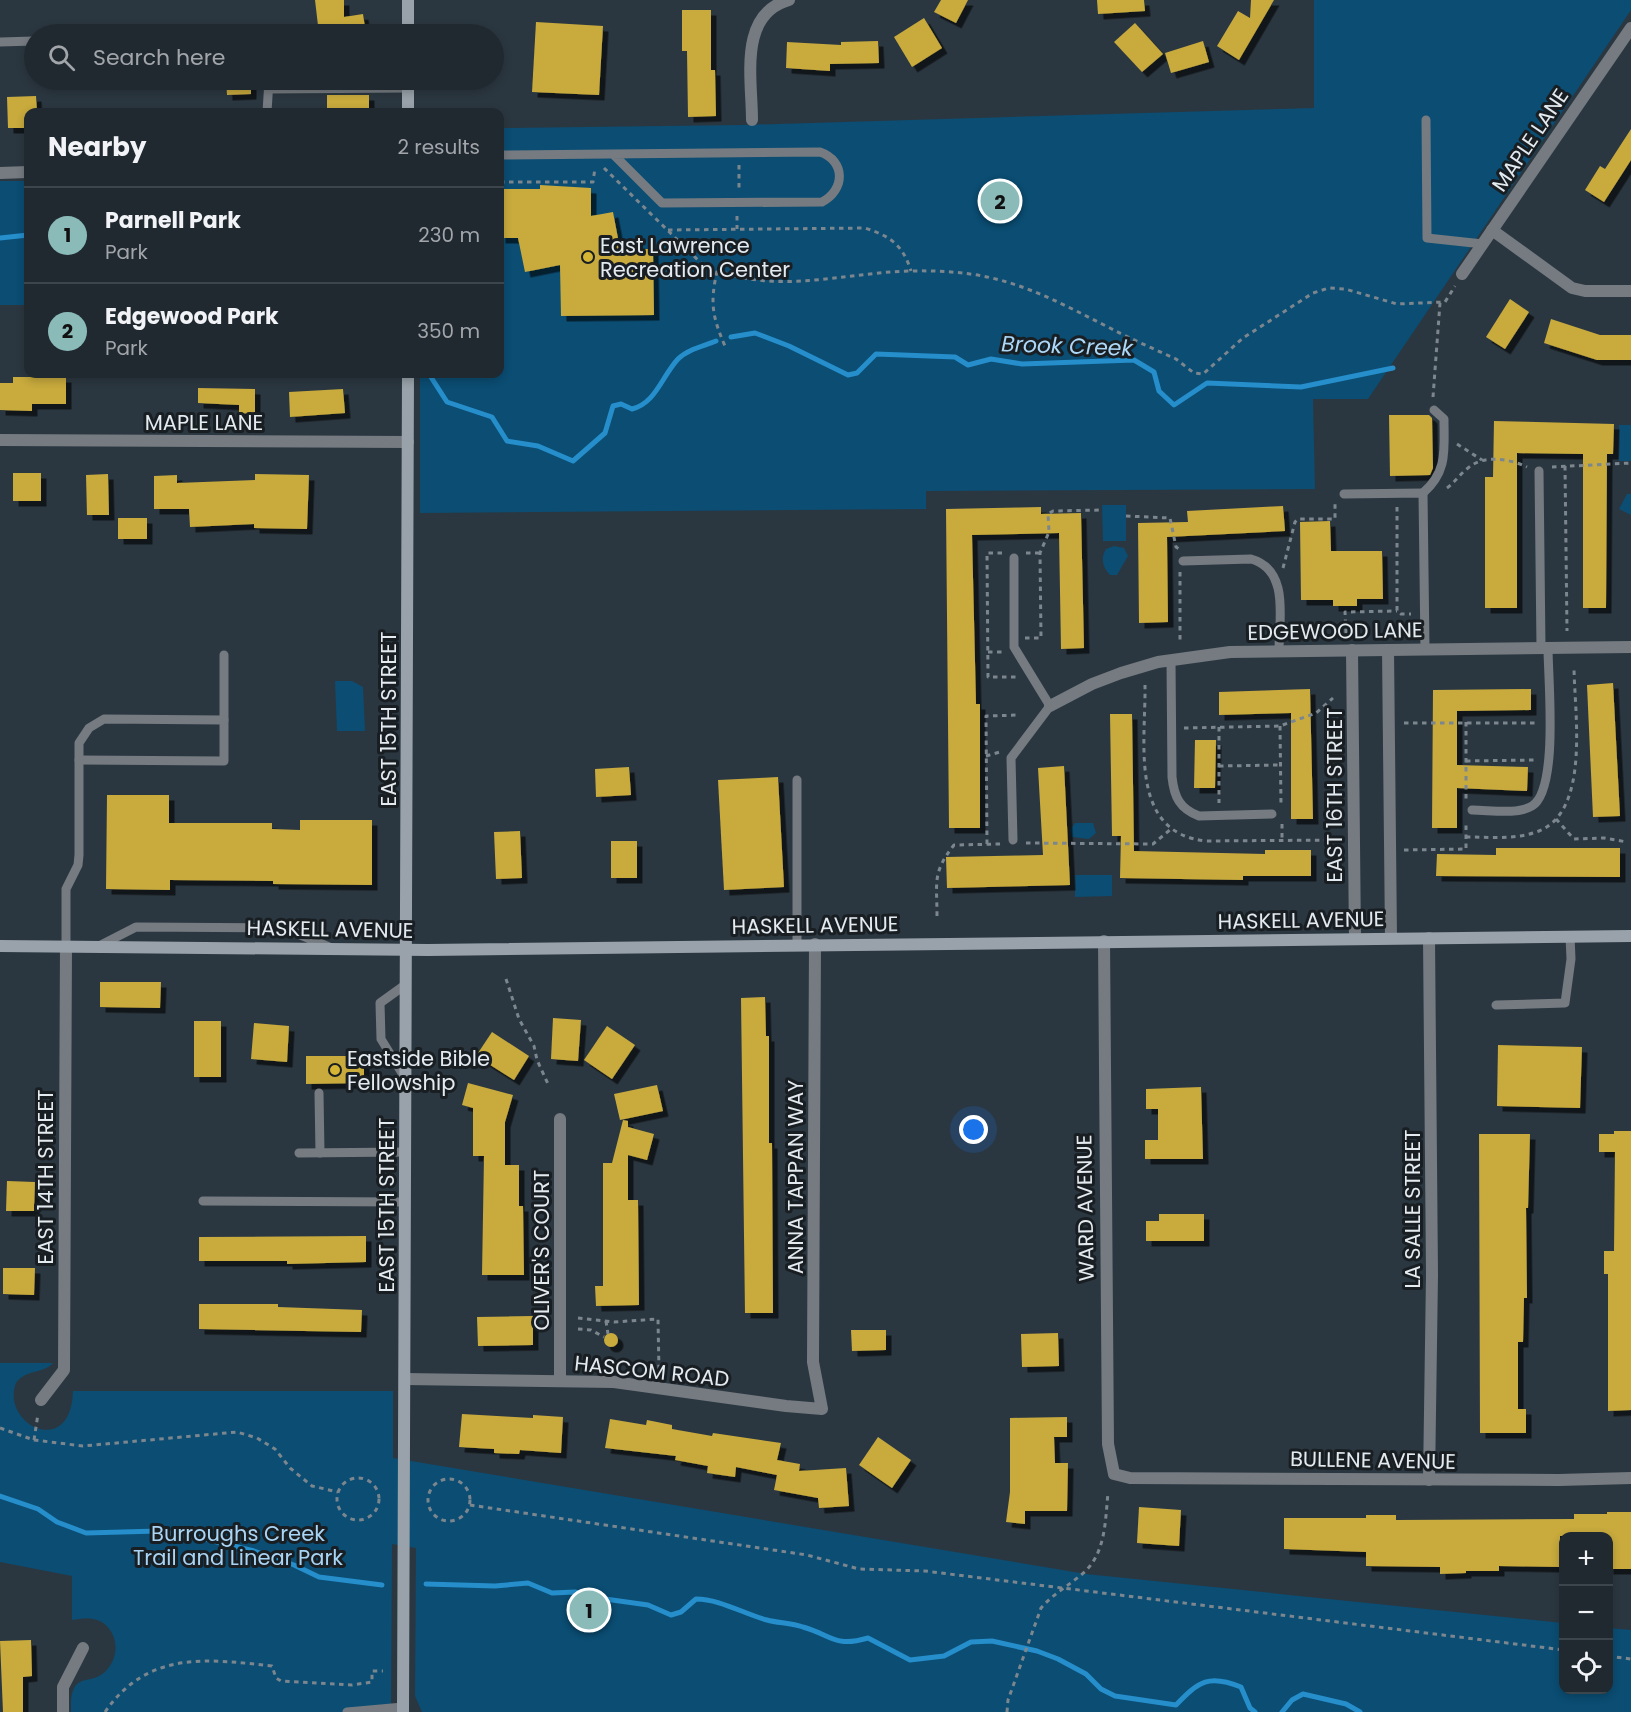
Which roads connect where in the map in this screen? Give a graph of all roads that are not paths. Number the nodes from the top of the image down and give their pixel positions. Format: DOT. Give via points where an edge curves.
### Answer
graph roads {
  1 [pos="408,0"];
  2 [pos="789,0"];
  3 [pos="408,24"];
  4 [pos="1631,29"];
  5 [pos="24,41"];
  6 [pos="0,42"];
  7 [pos="269,90"];
  8 [pos="408,90"];
  9 [pos="267,108"];
  10 [pos="408,108"];
  11 [pos="752,120"];
  12 [pos="1426,120"];
  13 [pos="613,154"];
  14 [pos="504,155"];
  15 [pos="24,172"];
  16 [pos="0,173"];
  17 [pos="1492,230"];
  18 [pos="1483,244"];
  19 [pos="1462,274"];
  20 [pos="1631,291"];
  21 [pos="408,378"];
  22 [pos="1434,410"];
  23 [pos="0,440"];
  24 [pos="408,442"];
  25 [pos="1541,468"];
  26 [pos="1423,493"];
  27 [pos="1344,494"];
  28 [pos="1013,555"];
  29 [pos="1184,561"];
  30 [pos="1631,647"];
  31 [pos="1544,648"];
  32 [pos="1352,650"];
  33 [pos="1388,650"];
  34 [pos="1425,650"];
  35 [pos="1280,651"];
  36 [pos="224,655"];
  37 [pos="1171,660"];
  38 [pos="1050,706"];
  39 [pos="224,720"];
  40 [pos="79,760"];
  41 [pos="796,780"];
  42 [pos="1468,810"];
  43 [pos="1272,814"];
  44 [pos="1013,842"];
  45 [pos="1570,936"];
  46 [pos="1631,936"];
  47 [pos="1391,938"];
  48 [pos="1429,938"];
  49 [pos="1355,939"];
  50 [pos="1104,941"];
  51 [pos="797,944"];
  52 [pos="815,944"];
  53 [pos="0,946"];
  54 [pos="66,946"];
  55 [pos="99,946"];
  56 [pos="331,948"];
  57 [pos="406,949"];
  58 [pos="405,985"];
  59 [pos="1496,1005"];
  60 [pos="405,1078"];
  61 [pos="319,1093"];
  62 [pos="560,1119"];
  63 [pos="405,1152"];
  64 [pos="298,1153"];
  65 [pos="320,1153"];
  66 [pos="203,1201"];
  67 [pos="405,1202"];
  68 [pos="405,1379"];
  69 [pos="560,1380"];
  70 [pos="41,1400"];
  71 [pos="822,1409"];
  72 [pos="1114,1474"];
  73 [pos="1631,1478"];
  74 [pos="1429,1480"];
  75 [pos="83,1648"];
  76 [pos="403,1710"];
  77 [pos="63,1712"];
  78 [pos="347,1712"];
  1 -- 3 [label="main road"];
  2 -- 11 [label="street" via="768,9 755,28"];
  4 -- 17 [label="street, MAPLE LANE"];
  5 -- 6 [label="lane"];
  7 -- 9 [label="lane"];
  8 -- 10 [label="main road"];
  12 -- 18 [label="lane" via="1427,238"];
  13 -- 13 [label="lane" via="820,152 830,155 841,177 838,189 822,202 662,203"];
  13 -- 14 [label="lane"];
  15 -- 16 [label="street"];
  17 -- 18 [label="street, MAPLE LANE"];
  17 -- 20 [label="street" via="1572,288"];
  18 -- 19 [label="street, MAPLE LANE"];
  21 -- 24 [label="main road, EAST 15TH STREET"];
  22 -- 26 [label="lane" via="1444,419 1442,470"];
  23 -- 24 [label="street, MAPLE LANE"];
  24 -- 57 [label="main road, EAST 15TH STREET"];
  25 -- 31 [label="lane"];
  26 -- 27 [label="lane"];
  26 -- 34 [label="lane"];
  28 -- 38 [label="lane" via="1014,647"];
  29 -- 35 [label="lane" via="1251,559 1271,569 1279,587"];
  30 -- 31 [label="street, EDGEWOOD LANE"];
  31 -- 34 [label="street, EDGEWOOD LANE"];
  31 -- 42 [label="lane" via="1549,760 1542,796 1521,810"];
  32 -- 33 [label="street, EDGEWOOD LANE"];
  32 -- 35 [label="street, EDGEWOOD LANE"];
  32 -- 49 [label="street, EAST 16TH STREET"];
  33 -- 34 [label="street, EDGEWOOD LANE"];
  33 -- 47 [label="street"];
  35 -- 37 [label="street, EDGEWOOD LANE" via="1230,652"];
  36 -- 39 [label="lane"];
  37 -- 38 [label="street, EDGEWOOD LANE" via="1092,684"];
  37 -- 43 [label="lane" via="1173,791 1179,804 1199,816"];
  38 -- 44 [label="lane" via="1011,758"];
  39 -- 40 [label="lane" via="104,719 88,728 79,743"];
  39 -- 40 [label="lane" via="224,761"];
  40 -- 54 [label="lane" via="79,855 66,889"];
  41 -- 51 [label="lane"];
  45 -- 46 [label="main road, HASKELL AVENUE"];
  45 -- 48 [label="main road, HASKELL AVENUE"];
  45 -- 59 [label="lane" via="1571,959 1564,1003"];
  47 -- 48 [label="main road, HASKELL AVENUE"];
  47 -- 49 [label="main road, HASKELL AVENUE"];
  48 -- 74 [label="street, LA SALLE STREET"];
  49 -- 50 [label="main road, HASKELL AVENUE"];
  50 -- 52 [label="main road, HASKELL AVENUE"];
  50 -- 72 [label="street, WARD AVENUE" via="1108,1444"];
  51 -- 52 [label="main road, HASKELL AVENUE"];
  51 -- 57 [label="main road, HASKELL AVENUE"];
  52 -- 71 [label="street, ANNA TAPPAN WAY" via="813,1362"];
  53 -- 54 [label="main road, HASKELL AVENUE"];
  54 -- 55 [label="main road, HASKELL AVENUE"];
  54 -- 70 [label="street, EAST 14TH STREET" via="64,1370"];
  55 -- 56 [label="main road, HASKELL AVENUE"];
  55 -- 56 [label="lane" via="136,927 284,928"];
  56 -- 57 [label="main road, HASKELL AVENUE"];
  57 -- 58 [label="main road, EAST 15TH STREET"];
  58 -- 60 [label="main road, EAST 15TH STREET"];
  58 -- 60 [label="lane" via="380,1004 381,1039"];
  60 -- 63 [label="main road, EAST 15TH STREET"];
  61 -- 65 [label="lane"];
  62 -- 69 [label="street, OLIVER'S COURT"];
  63 -- 65 [label="lane"];
  63 -- 67 [label="main road, EAST 15TH STREET"];
  64 -- 65 [label="lane"];
  66 -- 67 [label="lane"];
  67 -- 68 [label="main road, EAST 15TH STREET"];
  68 -- 69 [label="street, HASCOM ROAD"];
  68 -- 76 [label="main road, EAST 15TH STREET"];
  69 -- 71 [label="street, HASCOM ROAD" via="614,1382"];
  72 -- 74 [label="street, BULLENE AVENUE" via="1130,1478"];
  73 -- 74 [label="street, BULLENE AVENUE"];
  75 -- 77 [label="street" via="63,1687"];
  76 -- 78 [label="lane"];
}
